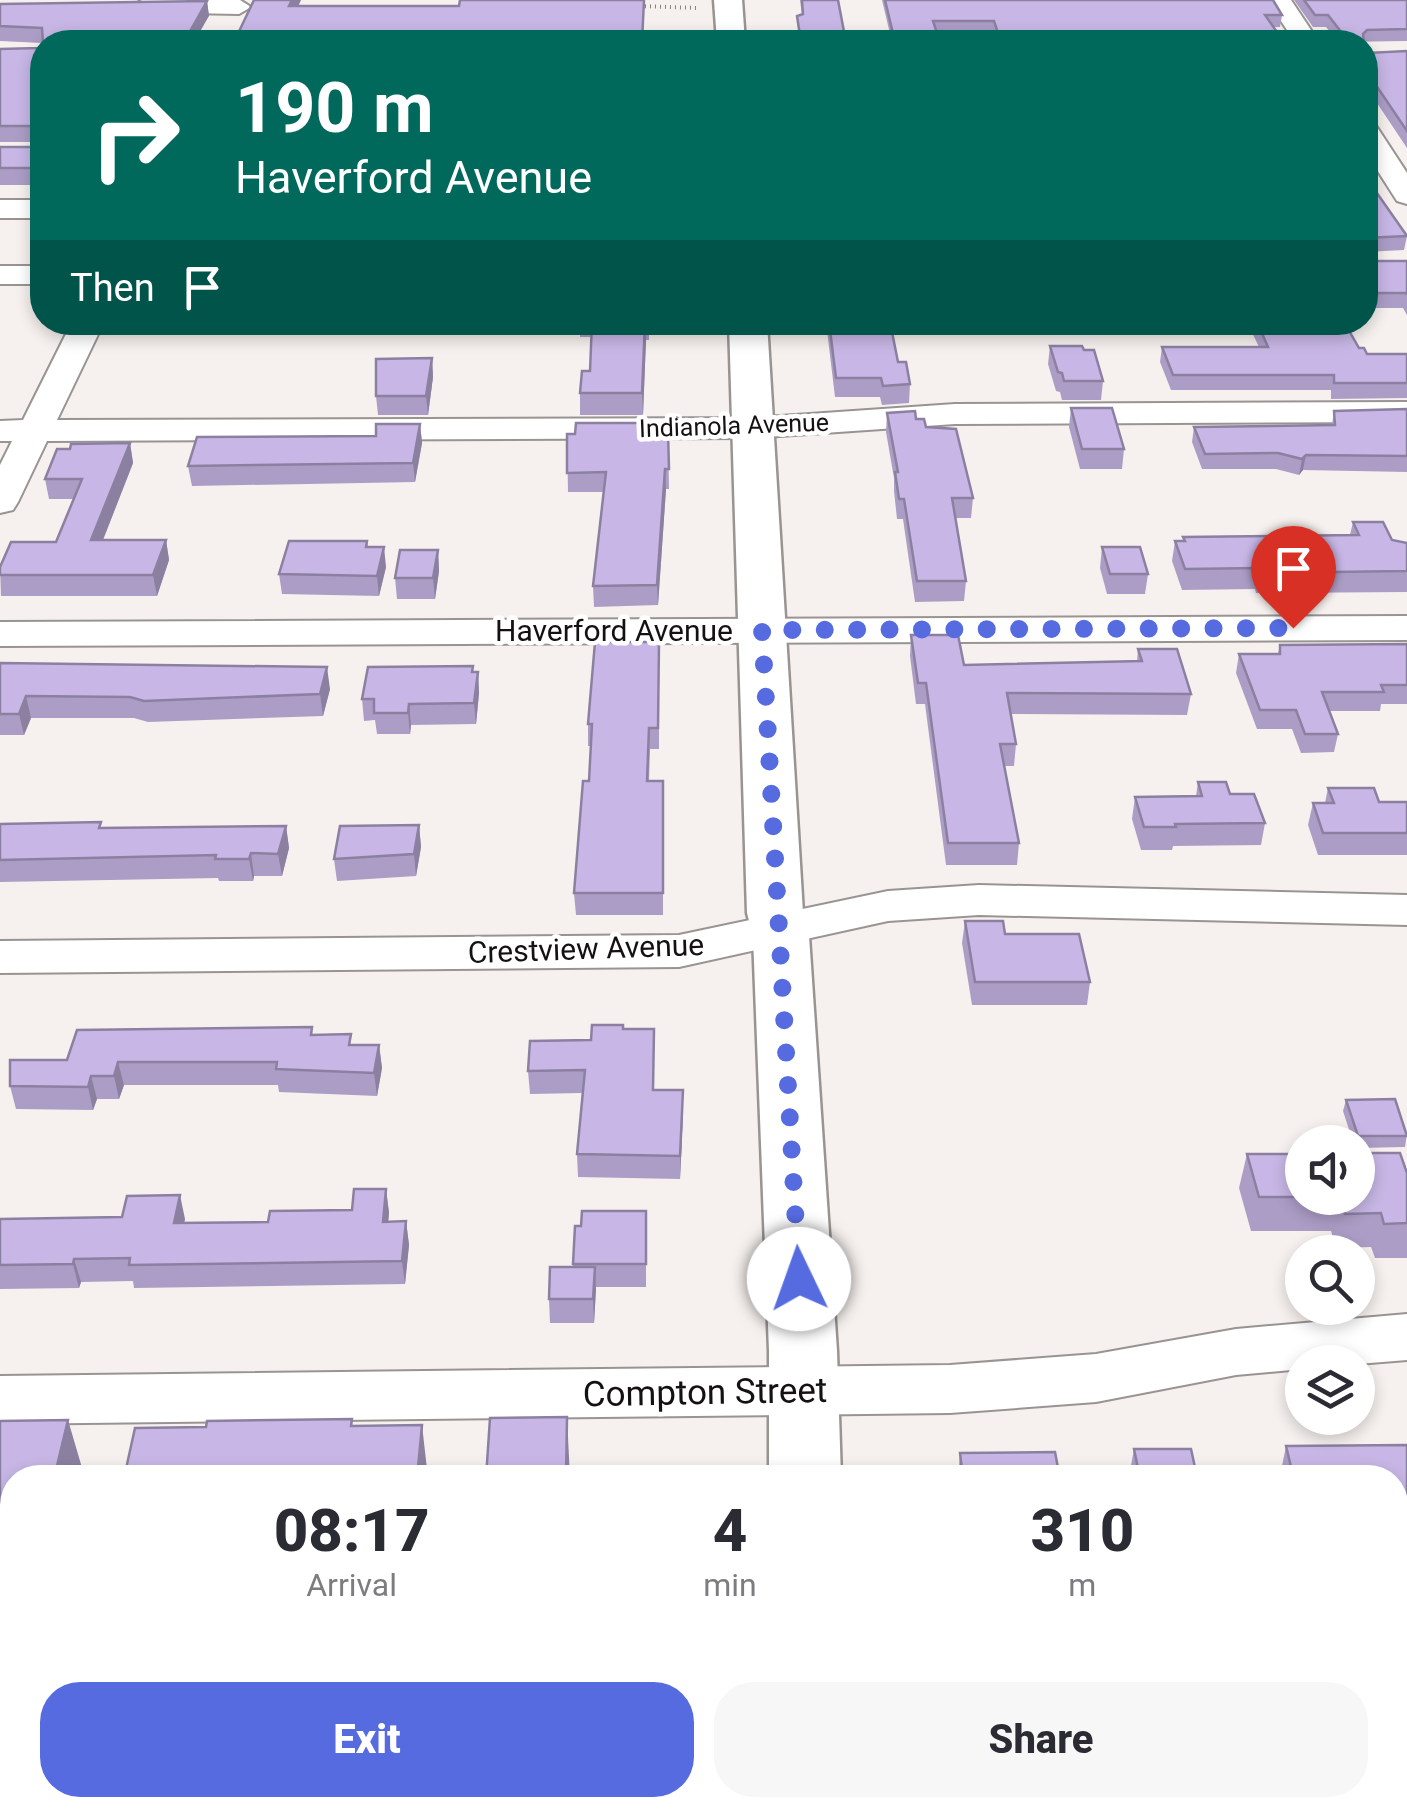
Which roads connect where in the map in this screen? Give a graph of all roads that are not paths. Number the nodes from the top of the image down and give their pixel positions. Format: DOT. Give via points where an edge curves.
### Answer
graph roads {
  1 [pos="728,0"];
  2 [pos="1278,0"];
  3 [pos="120,8"];
  4 [pos="237,11"];
  5 [pos="730,30"];
  6 [pos="1299,30"];
  7 [pos="1378,144"];
  8 [pos="1407,149"];
  9 [pos="1378,155"];
  10 [pos="1407,195"];
  11 [pos="0,209"];
  12 [pos="30,209"];
  13 [pos="0,274"];
  14 [pos="30,274"];
  15 [pos="82,335"];
  16 [pos="748,335"];
  17 [pos="1407,412"];
  18 [pos="752,428"];
  19 [pos="0,430"];
  20 [pos="36,430"];
  21 [pos="0,502"];
  22 [pos="1407,628"];
  23 [pos="762,630"];
  24 [pos="0,634"];
  25 [pos="1407,910"];
  26 [pos="779,929"];
  27 [pos="0,957"];
  28 [pos="1407,1337"];
  29 [pos="801,1391"];
  30 [pos="0,1400"];
  31 [pos="804,1465"];
  1 -- 5 [label="main road"];
  2 -- 6 [label="street"];
  3 -- 4 [label="street"];
  7 -- 8 [label="street"];
  9 -- 10 [label="street"];
  11 -- 12 [label="street"];
  13 -- 14 [label="street"];
  15 -- 20 [label="street"];
  16 -- 18 [label="main road"];
  17 -- 18 [label="street, Indianola Avenue" via="955,414"];
  18 -- 20 [label="street, Indianola Avenue"];
  18 -- 23 [label="main road"];
  19 -- 20 [label="street, Indianola Avenue"];
  20 -- 21 [label="street"];
  22 -- 23 [label="street, Haverford Avenue"];
  23 -- 24 [label="street, Haverford Avenue"];
  23 -- 26 [label="main road"];
  25 -- 26 [label="street, Crestview Avenue" via="990,900 865,908"];
  26 -- 27 [label="street, Crestview Avenue" via="666,952"];
  26 -- 29 [label="main road"];
  28 -- 29 [label="street, Compton Street" via="1236,1352 1046,1383"];
  29 -- 30 [label="street, Compton Street"];
  29 -- 31 [label="main road"];
}
